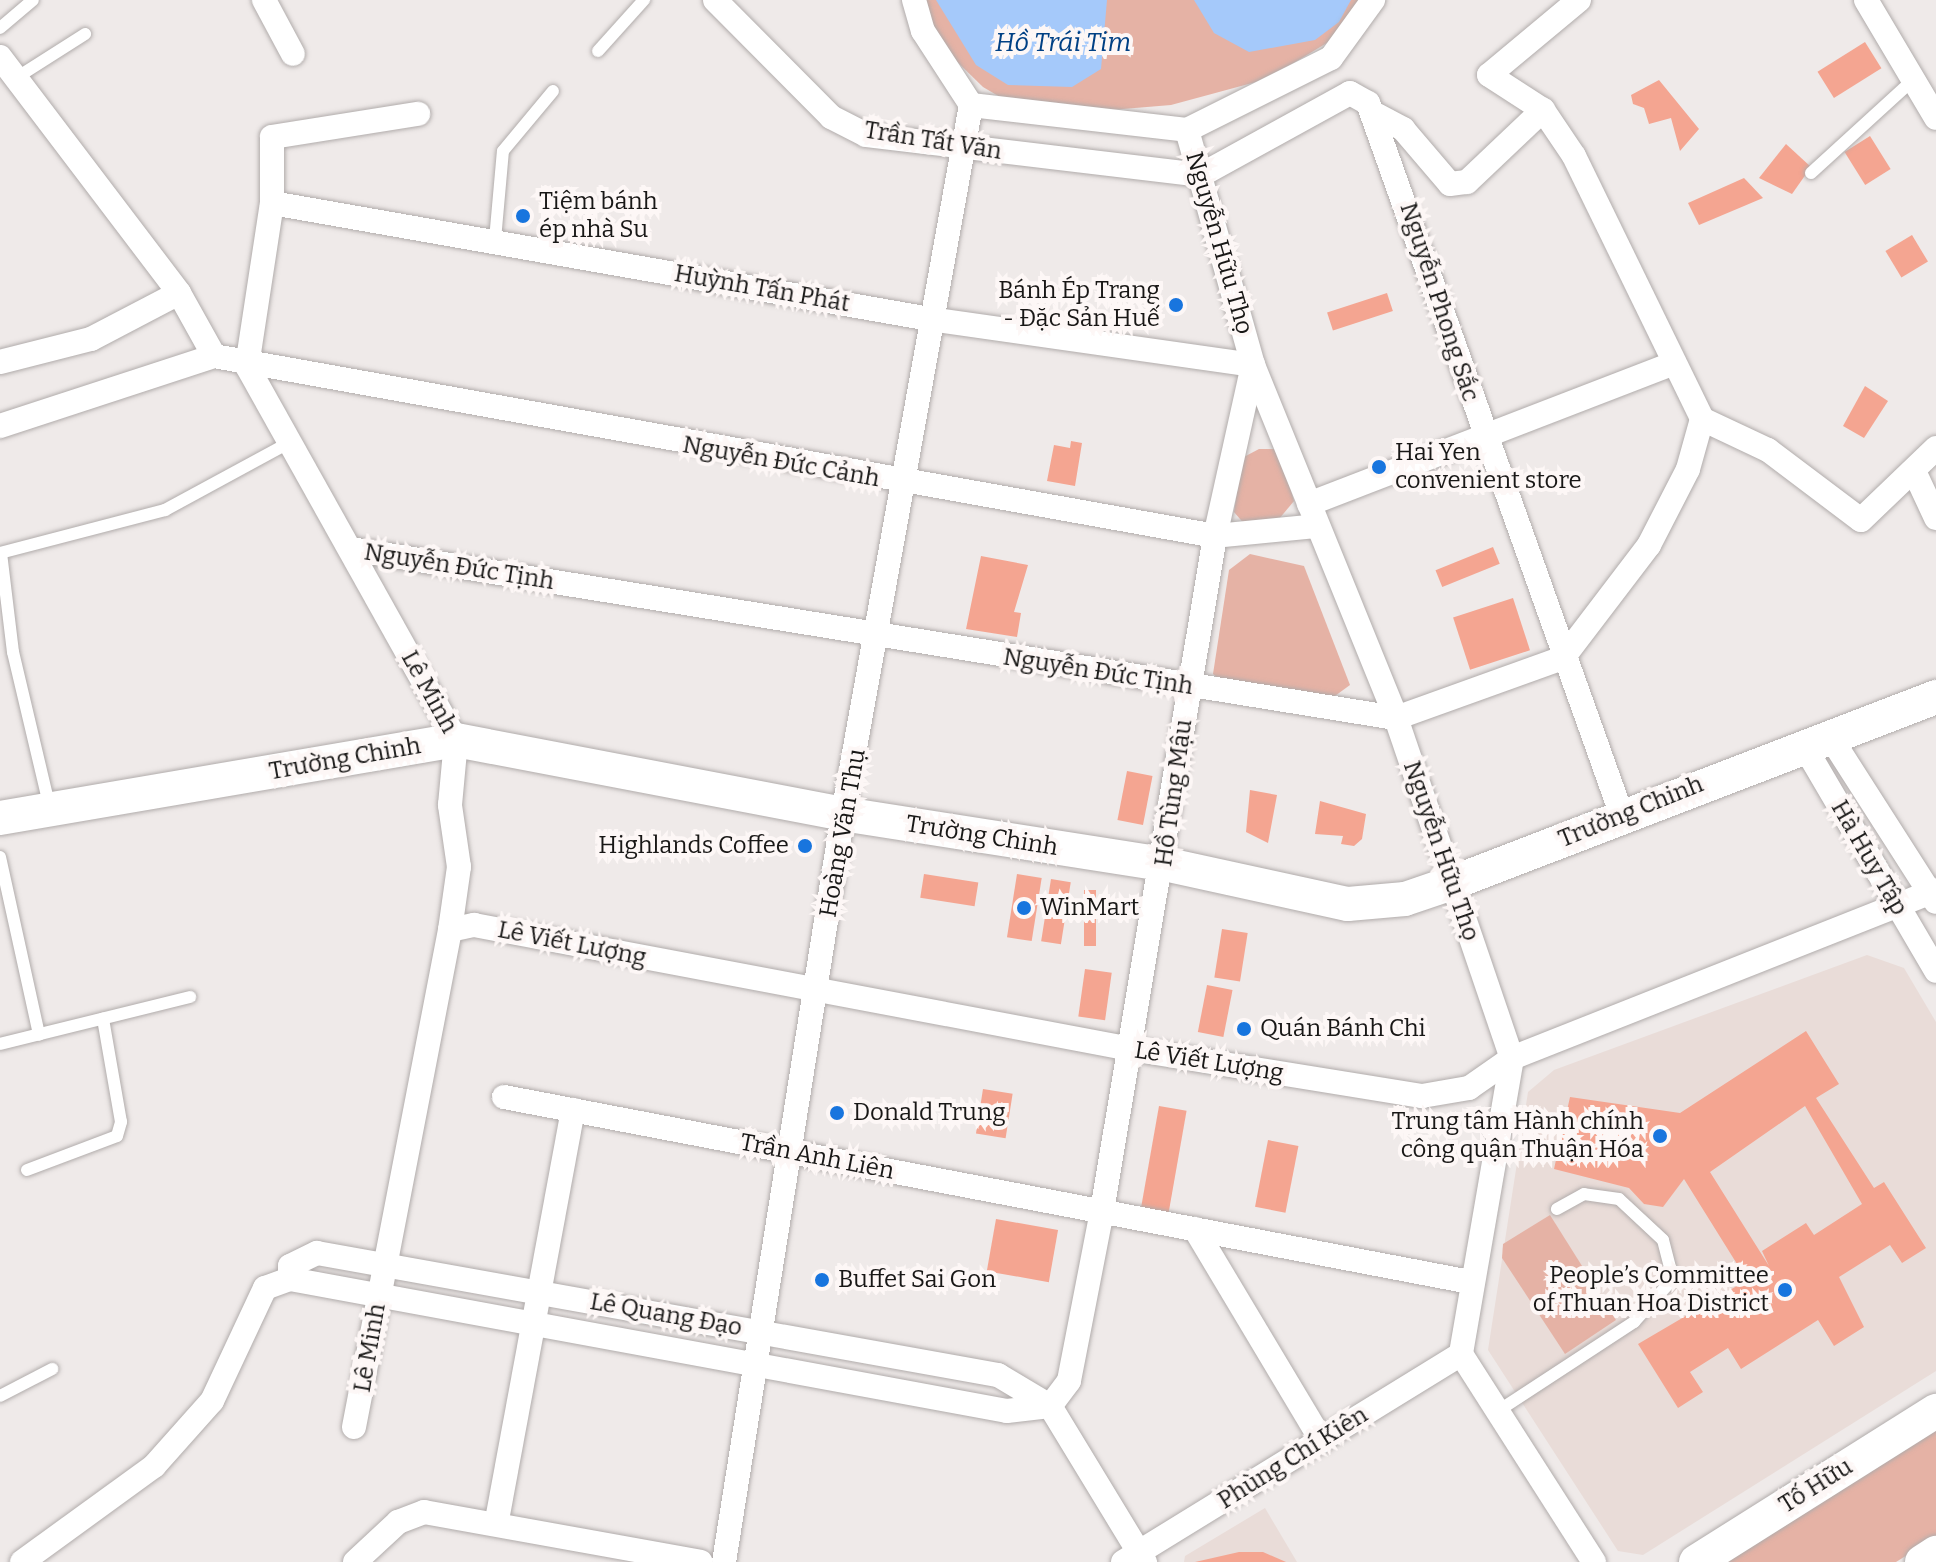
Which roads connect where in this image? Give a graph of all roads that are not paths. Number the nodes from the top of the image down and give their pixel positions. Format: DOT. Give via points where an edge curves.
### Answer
graph roads {
  1 [pos="33,0"];
  2 [pos="264,0"];
  3 [pos="644,0"];
  4 [pos="715,0"];
  5 [pos="914,0"];
  6 [pos="1373,0"];
  7 [pos="1579,0"];
  8 [pos="1866,0"];
  9 [pos="0,28"];
  10 [pos="85,34"];
  11 [pos="598,51"];
  12 [pos="293,54"];
  13 [pos="0,57"];
  14 [pos="1331,58"];
  15 [pos="16,78"];
  16 [pos="1913,80"];
  17 [pos="553,91"];
  18 [pos="1350,93"];
  19 [pos="971,105"];
  20 [pos="1543,110"];
  21 [pos="418,114"];
  22 [pos="1377,115"];
  23 [pos="1936,118"];
  24 [pos="1187,130"];
  25 [pos="958,147"];
  26 [pos="1811,173"];
  27 [pos="1201,175"];
  28 [pos="272,203"];
  29 [pos="495,240"];
  30 [pos="179,293"];
  31 [pos="930,319"];
  32 [pos="214,356"];
  33 [pos="0,362"];
  34 [pos="1253,365"];
  35 [pos="1670,365"];
  36 [pos="247,366"];
  37 [pos="1702,419"];
  38 [pos="0,426"];
  39 [pos="1483,440"];
  40 [pos="292,441"];
  41 [pos="1936,448"];
  42 [pos="1914,471"];
  43 [pos="905,484"];
  44 [pos="1313,515"];
  45 [pos="1936,518"];
  46 [pos="1215,536"];
  47 [pos="351,549"];
  48 [pos="1,553"];
  49 [pos="879,636"];
  50 [pos="1563,658"];
  51 [pos="1190,687"];
  52 [pos="1936,697"];
  53 [pos="1396,718"];
  54 [pos="1816,739"];
  55 [pos="456,740"];
  56 [pos="51,809"];
  57 [pos="843,814"];
  58 [pos="1622,816"];
  59 [pos="0,818"];
  60 [pos="0,857"];
  61 [pos="1164,864"];
  62 [pos="1452,883"];
  63 [pos="1934,895"];
  64 [pos="1899,909"];
  65 [pos="450,930"];
  66 [pos="1936,971"];
  67 [pos="817,992"];
  68 [pos="190,997"];
  69 [pos="103,1019"];
  70 [pos="39,1035"];
  71 [pos="0,1044"];
  72 [pos="1131,1049"];
  73 [pos="1512,1058"];
  74 [pos="504,1097"];
  75 [pos="573,1110"];
  76 [pos="794,1153"];
  77 [pos="27,1170"];
  78 [pos="1557,1209"];
  79 [pos="1102,1211"];
  80 [pos="1195,1229"];
  81 [pos="385,1265"];
  82 [pos="290,1279"];
  83 [pos="1470,1282"];
  84 [pos="540,1293"];
  85 [pos="379,1297"];
  86 [pos="535,1322"];
  87 [pos="763,1333"];
  88 [pos="1461,1354"];
  89 [pos="758,1363"];
  90 [pos="52,1369"];
  91 [pos="0,1396"];
  92 [pos="1050,1406"];
  93 [pos="1498,1411"];
  94 [pos="1936,1411"];
  95 [pos="354,1427"];
  96 [pos="1322,1441"];
  97 [pos="497,1520"];
  98 [pos="1936,1553"];
  99 [pos="1136,1559"];
  100 [pos="22,1562"];
  101 [pos="355,1562"];
  102 [pos="701,1562"];
  103 [pos="724,1562"];
  104 [pos="1594,1562"];
  105 [pos="1696,1562"];
  106 [pos="1922,1562"];
  1 -- 9 [label="lane"];
  2 -- 12 [label="street"];
  3 -- 11 [label="lane"];
  4 -- 25 [label="street, Trần Tất Văn" via="831,117 866,135"];
  5 -- 19 [label="street" via="923,31"];
  6 -- 14 [label="street"];
  7 -- 20 [label="street" via="1489,75"];
  8 -- 16 [label="street"];
  10 -- 15 [label="lane"];
  13 -- 15 [label="street"];
  14 -- 18 [label="street"];
  14 -- 24 [label="street"];
  15 -- 30 [label="street"];
  16 -- 23 [label="street"];
  16 -- 26 [label="lane"];
  17 -- 29 [label="lane" via="503,151"];
  18 -- 22 [label="street"];
  18 -- 27 [label="street"];
  19 -- 24 [label="street"];
  19 -- 25 [label="street, Hoàng Văn Thụ"];
  20 -- 22 [label="street" via="1467,182 1450,184 1403,129"];
  20 -- 35 [label="street" via="1574,156"];
  21 -- 28 [label="street" via="272,137"];
  22 -- 39 [label="street, Nguyễn Phong Sắc"];
  24 -- 27 [label="street, Nguyễn Hữu Thọ"];
  25 -- 27 [label="street, Trần Tất Văn"];
  25 -- 31 [label="street, Hoàng Văn Thụ"];
  27 -- 34 [label="street, Nguyễn Hữu Thọ"];
  28 -- 29 [label="street, Huỳnh Tấn Phát"];
  28 -- 36 [label="street"];
  29 -- 31 [label="street, Huỳnh Tấn Phát"];
  30 -- 32 [label="street"];
  30 -- 33 [label="street" via="91,339"];
  31 -- 34 [label="street, Huỳnh Tấn Phát"];
  31 -- 43 [label="street, Hoàng Văn Thụ"];
  32 -- 36 [label="street, Nguyễn Đức Cảnh"];
  32 -- 38 [label="street"];
  34 -- 44 [label="street, Nguyễn Hữu Thọ"];
  34 -- 46 [label="street, Hồ Tùng Mậu"];
  35 -- 37 [label="street"];
  35 -- 39 [label="street, Nguyễn Đức Cảnh"];
  36 -- 40 [label="street, Lê Minh"];
  36 -- 43 [label="street, Nguyễn Đức Cảnh"];
  37 -- 42 [label="street" via="1768,450 1861,520"];
  37 -- 50 [label="street" via="1688,469 1649,545"];
  39 -- 44 [label="street, Nguyễn Đức Cảnh"];
  39 -- 50 [label="street, Nguyễn Phong Sắc"];
  40 -- 47 [label="street, Lê Minh"];
  40 -- 48 [label="lane" via="165,510"];
  41 -- 42 [label="street"];
  42 -- 45 [label="street"];
  43 -- 46 [label="street, Nguyễn Đức Cảnh"];
  43 -- 49 [label="street, Hoàng Văn Thụ"];
  44 -- 46 [label="street, Nguyễn Đức Cảnh"];
  44 -- 53 [label="street, Nguyễn Hữu Thọ"];
  46 -- 51 [label="street, Hồ Tùng Mậu"];
  47 -- 49 [label="street, Nguyễn Đức Tịnh"];
  47 -- 55 [label="street, Lê Minh"];
  48 -- 56 [label="lane" via="13,652"];
  49 -- 51 [label="street, Nguyễn Đức Tịnh"];
  49 -- 57 [label="street, Hoàng Văn Thụ"];
  50 -- 53 [label="street, Nguyễn Đức Tịnh"];
  50 -- 58 [label="street, Nguyễn Phong Sắc"];
  51 -- 53 [label="street, Nguyễn Đức Tịnh"];
  51 -- 61 [label="street, Hồ Tùng Mậu"];
  52 -- 54 [label="street, Trường Chinh"];
  53 -- 62 [label="street, Nguyễn Hữu Thọ"];
  54 -- 58 [label="street, Trường Chinh"];
  54 -- 63 [label="street, Hà Huy Tập"];
  54 -- 64 [label="street, Hà Huy Tập"];
  55 -- 56 [label="street, Trường Chinh"];
  55 -- 57 [label="street, Trường Chinh"];
  55 -- 65 [label="street, Lê Minh" via="450,805 459,867"];
  56 -- 59 [label="street, Trường Chinh"];
  57 -- 61 [label="street, Trường Chinh"];
  57 -- 67 [label="street, Hoàng Văn Thụ"];
  58 -- 62 [label="street, Trường Chinh"];
  60 -- 70 [label="lane"];
  61 -- 62 [label="street, Trường Chinh" via="1348,904 1405,899"];
  61 -- 72 [label="street, Hồ Tùng Mậu"];
  62 -- 73 [label="street, Nguyễn Hữu Thọ"];
  63 -- 64 [label="street, Lê Viết Lượng"];
  64 -- 66 [label="street, Hà Huy Tập"];
  64 -- 73 [label="street, Lê Viết Lượng"];
  65 -- 67 [label="street, Lê Viết Lượng" via="474,925"];
  65 -- 81 [label="street, Lê Minh"];
  67 -- 72 [label="street, Lê Viết Lượng"];
  67 -- 76 [label="street, Hoàng Văn Thụ"];
  68 -- 69 [label="lane"];
  69 -- 70 [label="lane"];
  69 -- 77 [label="lane" via="121,1122 117,1136"];
  70 -- 71 [label="lane"];
  72 -- 73 [label="street, Lê Viết Lượng" via="1422,1096 1469,1088"];
  72 -- 79 [label="street, Hồ Tùng Mậu"];
  73 -- 83 [label="street, Nguyễn Hữu Thọ"];
  74 -- 75 [label="street, Trần Anh Liên"];
  75 -- 76 [label="street, Trần Anh Liên"];
  75 -- 84 [label="street"];
  76 -- 79 [label="street, Trần Anh Liên"];
  76 -- 87 [label="street, Hoàng Văn Thụ"];
  78 -- 93 [label="lane" via="1584,1194 1619,1199 1663,1240 1673,1279 1634,1322"];
  79 -- 80 [label="street, Trần Anh Liên"];
  79 -- 92 [label="street, Hồ Tùng Mậu" via="1069,1381"];
  80 -- 83 [label="street, Trần Anh Liên"];
  80 -- 96 [label="street"];
  81 -- 82 [label="street, Lê Quang Đạo" via="317,1253 290,1266"];
  81 -- 84 [label="street, Lê Quang Đạo"];
  81 -- 85 [label="street, Lê Minh"];
  82 -- 85 [label="street, Lê Quang Đạo"];
  82 -- 100 [label="street, Lê Quang Đạo" via="265,1288 212,1401 154,1466"];
  83 -- 88 [label="street, Nguyễn Hữu Thọ"];
  84 -- 86 [label="street"];
  84 -- 87 [label="street, Lê Quang Đạo"];
  85 -- 86 [label="street, Lê Quang Đạo"];
  85 -- 95 [label="street, Lê Minh"];
  86 -- 89 [label="street, Lê Quang Đạo"];
  86 -- 97 [label="street"];
  87 -- 89 [label="street, Hoàng Văn Thụ"];
  87 -- 92 [label="street, Lê Quang Đạo" via="998,1375"];
  88 -- 93 [label="street"];
  88 -- 96 [label="street, Phùng Chí Kiên"];
  89 -- 92 [label="street, Lê Quang Đạo" via="1007,1411"];
  89 -- 103 [label="street, Hoàng Văn Thụ"];
  90 -- 91 [label="lane"];
  92 -- 99 [label="street, Lê Quang Đạo"];
  93 -- 104 [label="street"];
  94 -- 105 [label="street, Tố Hữu"];
  96 -- 99 [label="street, Phùng Chí Kiên"];
  97 -- 101 [label="street" via="424,1512 398,1522"];
  97 -- 102 [label="street"];
  98 -- 106 [label="street"];
}
